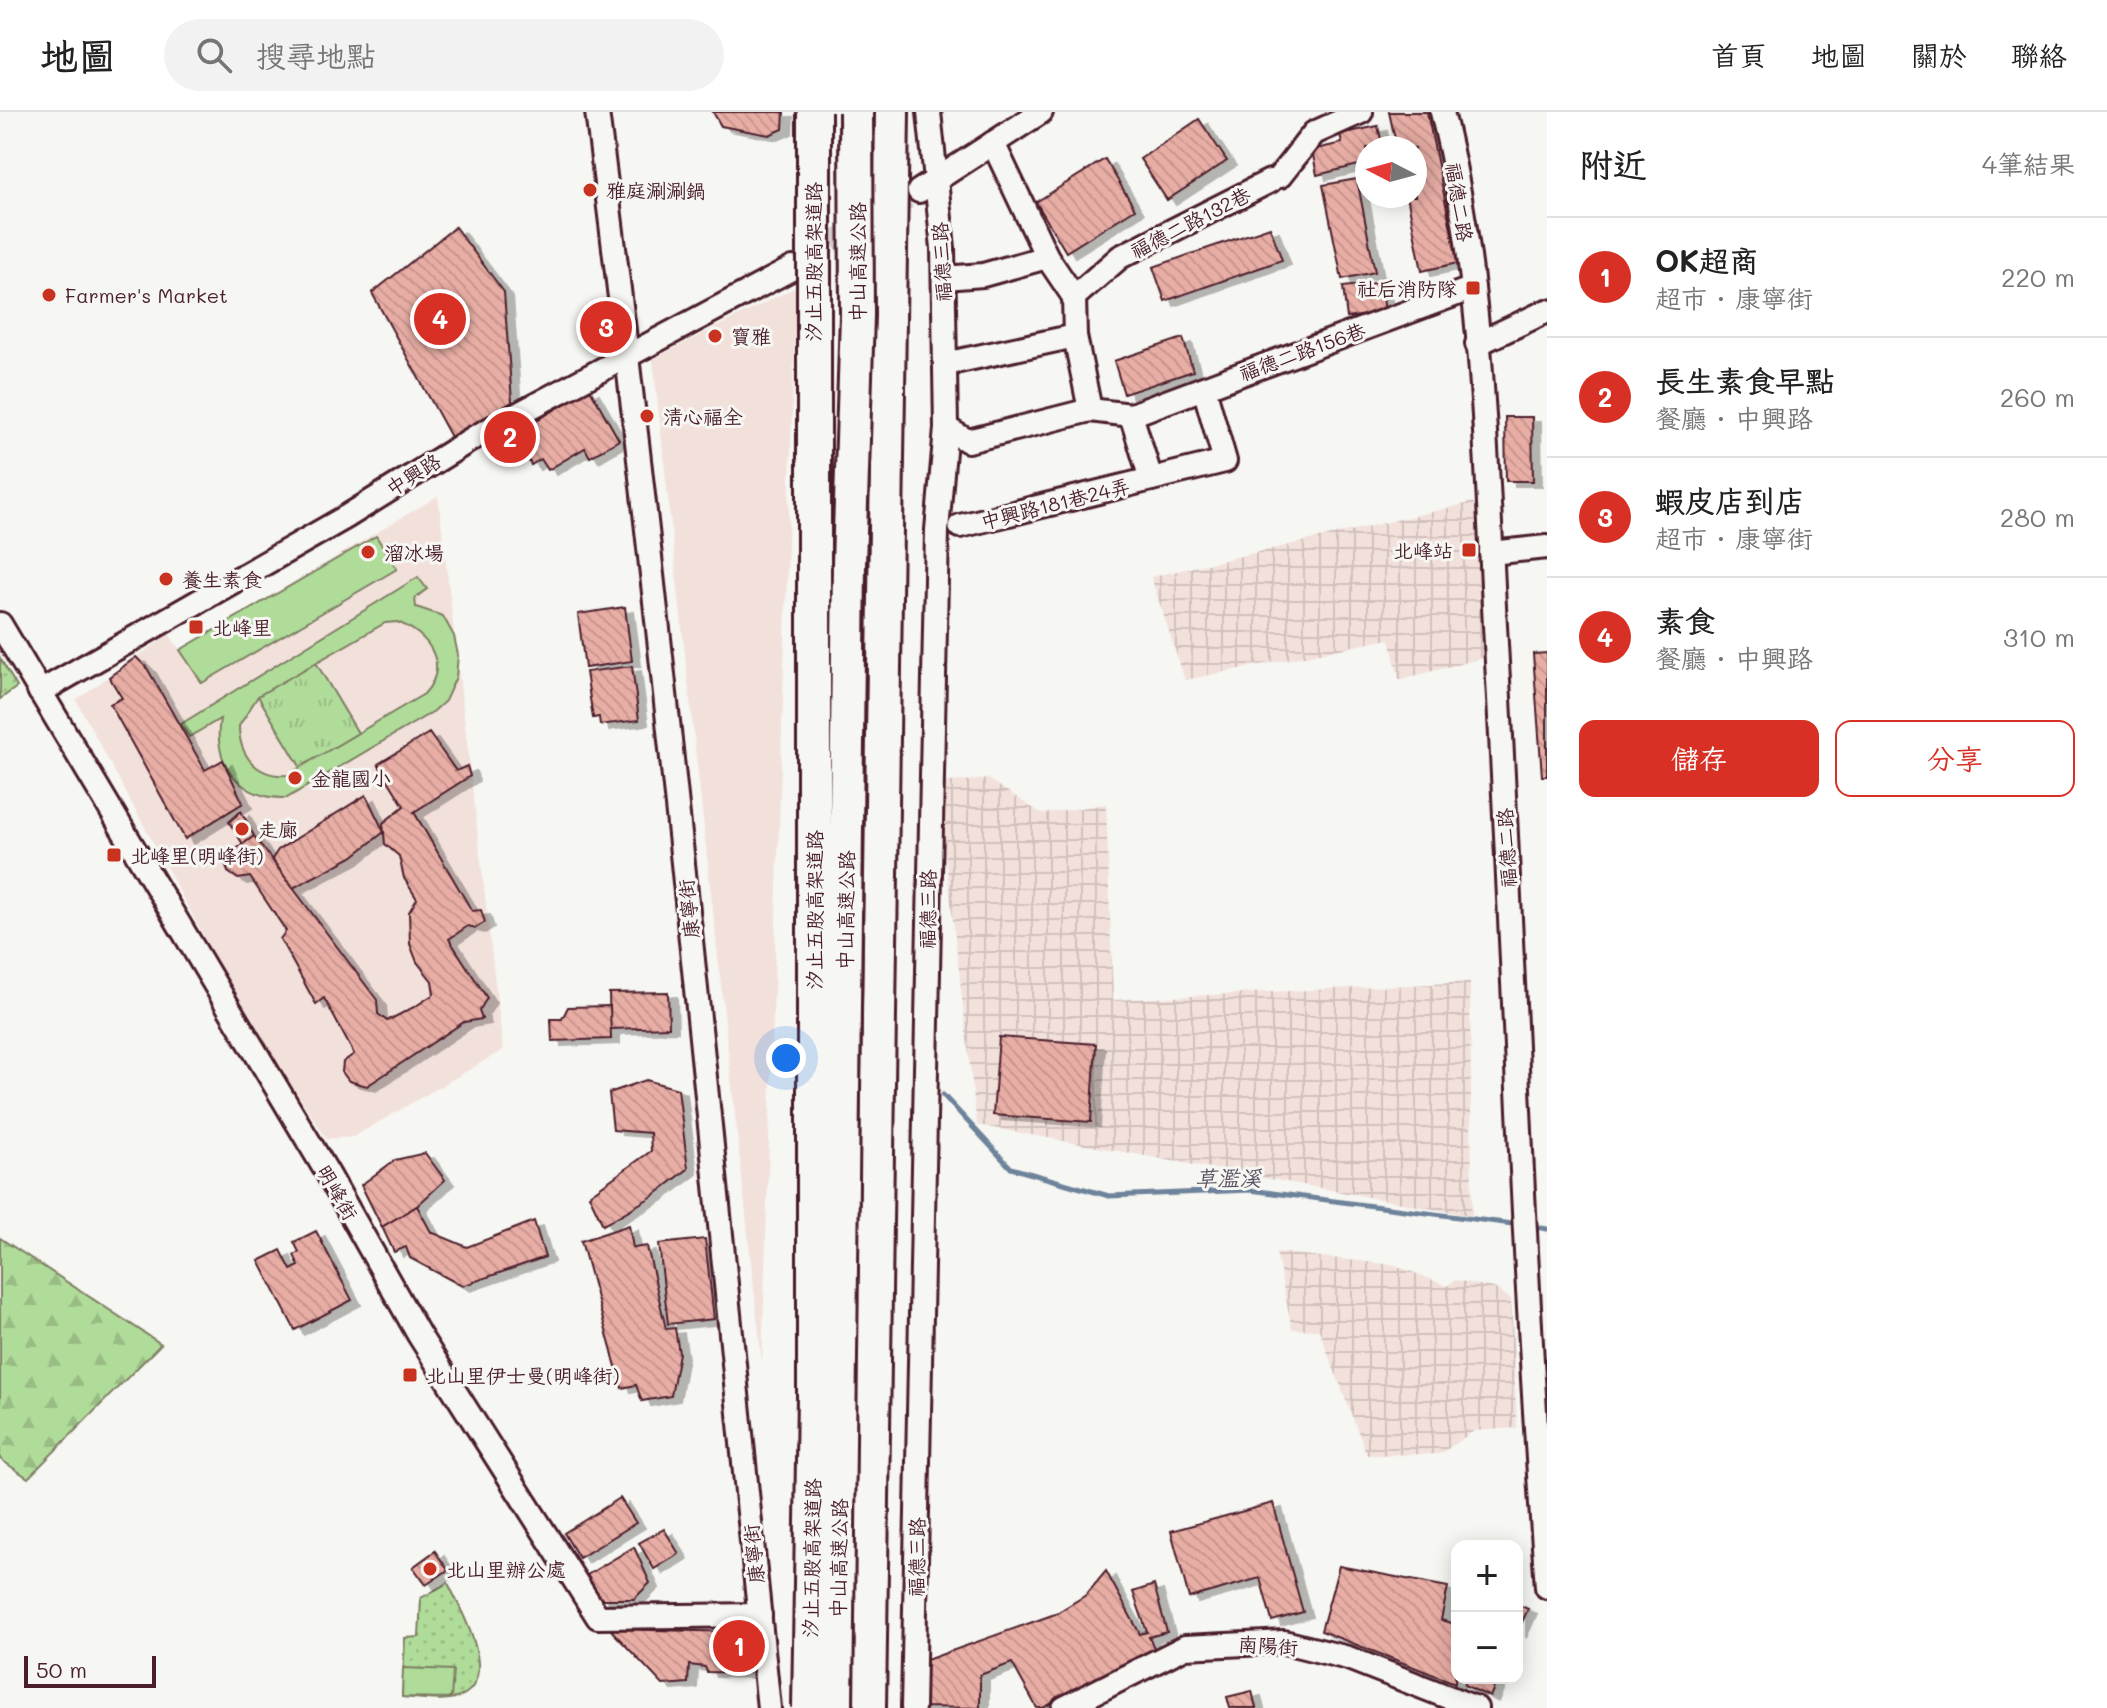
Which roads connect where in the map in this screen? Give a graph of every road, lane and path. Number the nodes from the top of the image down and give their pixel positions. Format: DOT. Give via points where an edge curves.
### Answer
graph roads {
  1 [pos="597,112"];
  2 [pos="814,112"];
  3 [pos="856,112"];
  4 [pos="892,112"];
  5 [pos="929,112"];
  6 [pos="1041,112"];
  7 [pos="1361,112"];
  8 [pos="1442,112"];
  9 [pos="993,143"];
  10 [pos="927,186"];
  11 [pos="1047,257"];
  12 [pos="793,268"];
  13 [pos="944,278"];
  14 [pos="1473,288"];
  15 [pos="1074,297"];
  16 [pos="1547,311"];
  17 [pos="1075,336"];
  18 [pos="1477,344"];
  19 [pos="627,353"];
  20 [pos="945,364"];
  21 [pos="1204,388"];
  22 [pos="1090,410"];
  23 [pos="1131,415"];
  24 [pos="946,428"];
  25 [pos="1151,479"];
  26 [pos="960,526"];
  27 [pos="1547,547"];
  28 [pos="1491,553"];
  29 [pos="0,624"];
  30 [pos="40,692"];
  31 [pos="1547,1587"];
  32 [pos="760,1615"];
  33 [pos="769,1708"];
  34 [pos="809,1708"];
  35 [pos="836,1708"];
  36 [pos="869,1708"];
  37 [pos="913,1708"];
  38 [pos="1064,1708"];
  39 [pos="1476,1708"];
  1 -- 19 [label="street, 康寧街"];
  2 -- 34 [label="highway, 汐止五股高架道路, bridge" via="814,1397"];
  3 -- 35 [label="highway, 中山高速公路, bridge"];
  4 -- 36 [label="highway, 中山高速公路"];
  5 -- 10 [label="street, 福德三路"];
  6 -- 9 [label="street"];
  7 -- 15 [label="street, 福德二路132巷" via="1314,133 1275,179 1120,257"];
  8 -- 14 [label="street, 福德二路" via="1457,173"];
  9 -- 10 [label="street"];
  9 -- 11 [label="street"];
  10 -- 13 [label="street, 福德三路"];
  11 -- 13 [label="street" via="983,275"];
  11 -- 15 [label="street"];
  12 -- 19 [label="street, 中興路"];
  13 -- 20 [label="street, 福德三路"];
  14 -- 18 [label="street, 福德二路"];
  14 -- 21 [label="street, 福德二路156巷"];
  15 -- 17 [label="street"];
  16 -- 18 [label="street"];
  17 -- 20 [label="street"];
  17 -- 22 [label="street"];
  18 -- 28 [label="street, 福德二路"];
  19 -- 30 [label="street, 中興路"];
  19 -- 32 [label="street, 康寧街"];
  20 -- 24 [label="street, 福德三路"];
  21 -- 23 [label="street, 福德二路156巷"];
  21 -- 25 [label="street, 中興路181巷24弄" via="1225,461"];
  22 -- 23 [label="street"];
  22 -- 24 [label="street" via="968,441"];
  23 -- 25 [label="street"];
  24 -- 37 [label="street, 福德三路" via="937,530"];
  25 -- 26 [label="street, 中興路181巷24弄"];
  27 -- 28 [label="street"];
  28 -- 31 [label="street, 福德二路" via="1531,1381"];
  29 -- 30 [label="street, 明峰街"];
  30 -- 32 [label="street, 明峰街" via="419,1335 598,1617"];
  32 -- 33 [label="street, 康寧街"];
  38 -- 39 [label="street, 南陽街" via="1185,1647 1284,1642 1348,1658"];
}
